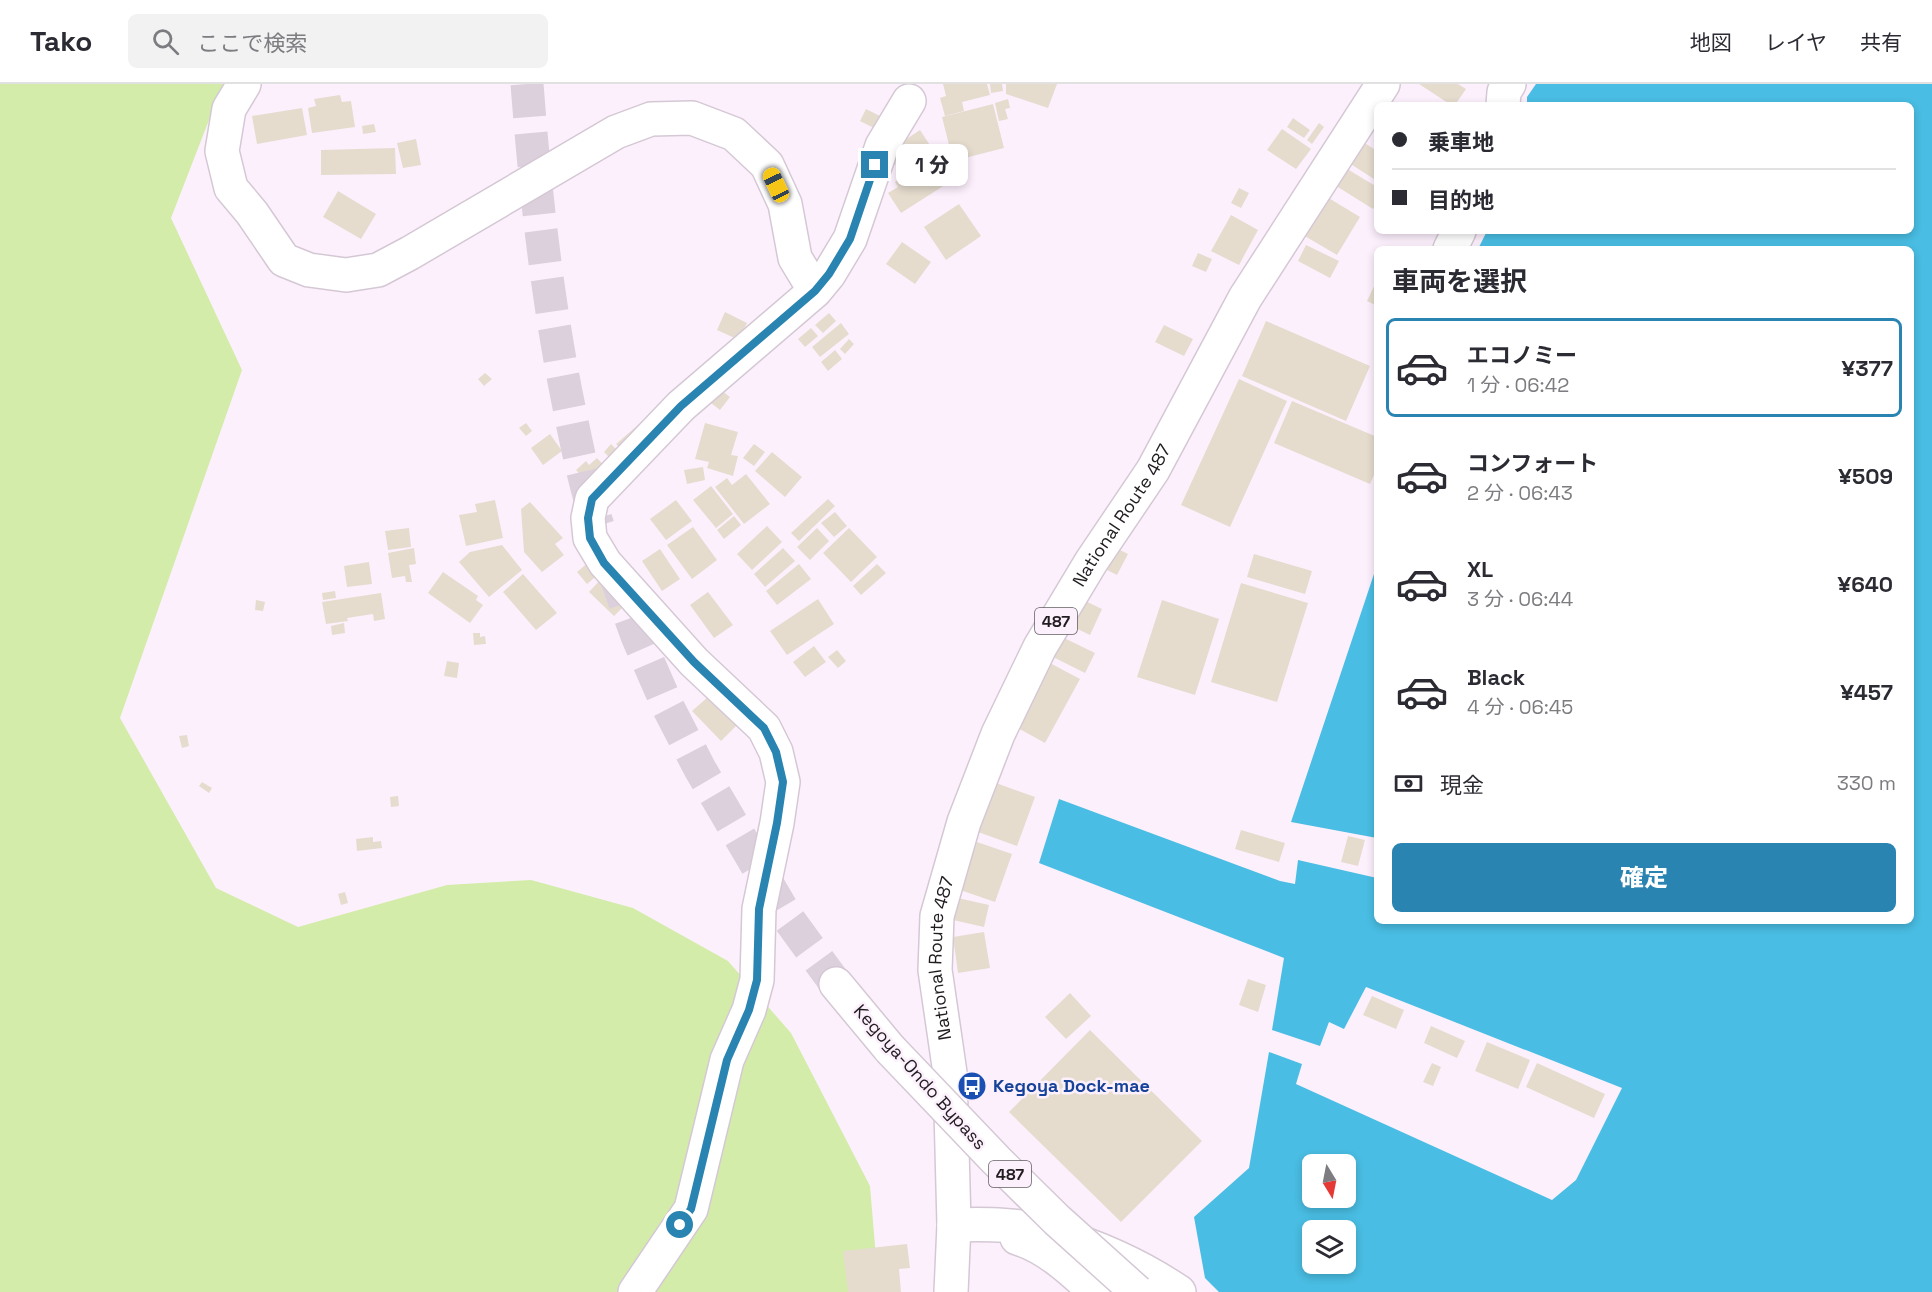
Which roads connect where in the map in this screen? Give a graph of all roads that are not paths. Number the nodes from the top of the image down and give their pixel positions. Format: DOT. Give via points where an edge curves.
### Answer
graph roads {
  1 [pos="244,84"];
  2 [pos="1383,84"];
  3 [pos="1509,84"];
  4 [pos="909,101"];
  5 [pos="1503,102"];
  6 [pos="815,291"];
  7 [pos="836,984"];
  8 [pos="954,1225"];
  9 [pos="635,1292"];
  10 [pos="951,1292"];
  11 [pos="1095,1292"];
  12 [pos="1137,1292"];
  13 [pos="1179,1292"];
  1 -- 6 [label="main road" via="229,109 222,151 231,188 284,260 309,270 346,275 378,270 616,132 651,119 692,118 734,134 767,165 785,204 795,258"];
  2 -- 8 [label="main road, National Route 487 / 487" via="1245,298 1153,470 1040,647 998,734 964,822 937,916 934,970 950,1073"];
  3 -- 5 [label="main road"];
  4 -- 6 [label="main road" via="882,146 850,239"];
  6 -- 9 [label="main road" via="681,406 592,499 588,518 590,538 604,563 694,662 764,728 776,752 783,782 759,909 757,980 749,1010 727,1060 691,1209"];
  7 -- 12 [label="main road, Kegoya-Ondo Bypass / 487, bridge" via="890,1049 996,1160"];
  8 -- 10 [label="main road, National Route 487"];
  8 -- 11 [label="main road" via="1022,1240 1073,1271"];
  8 -- 13 [label="main road" via="984,1224 1053,1233 1156,1276"];
}
